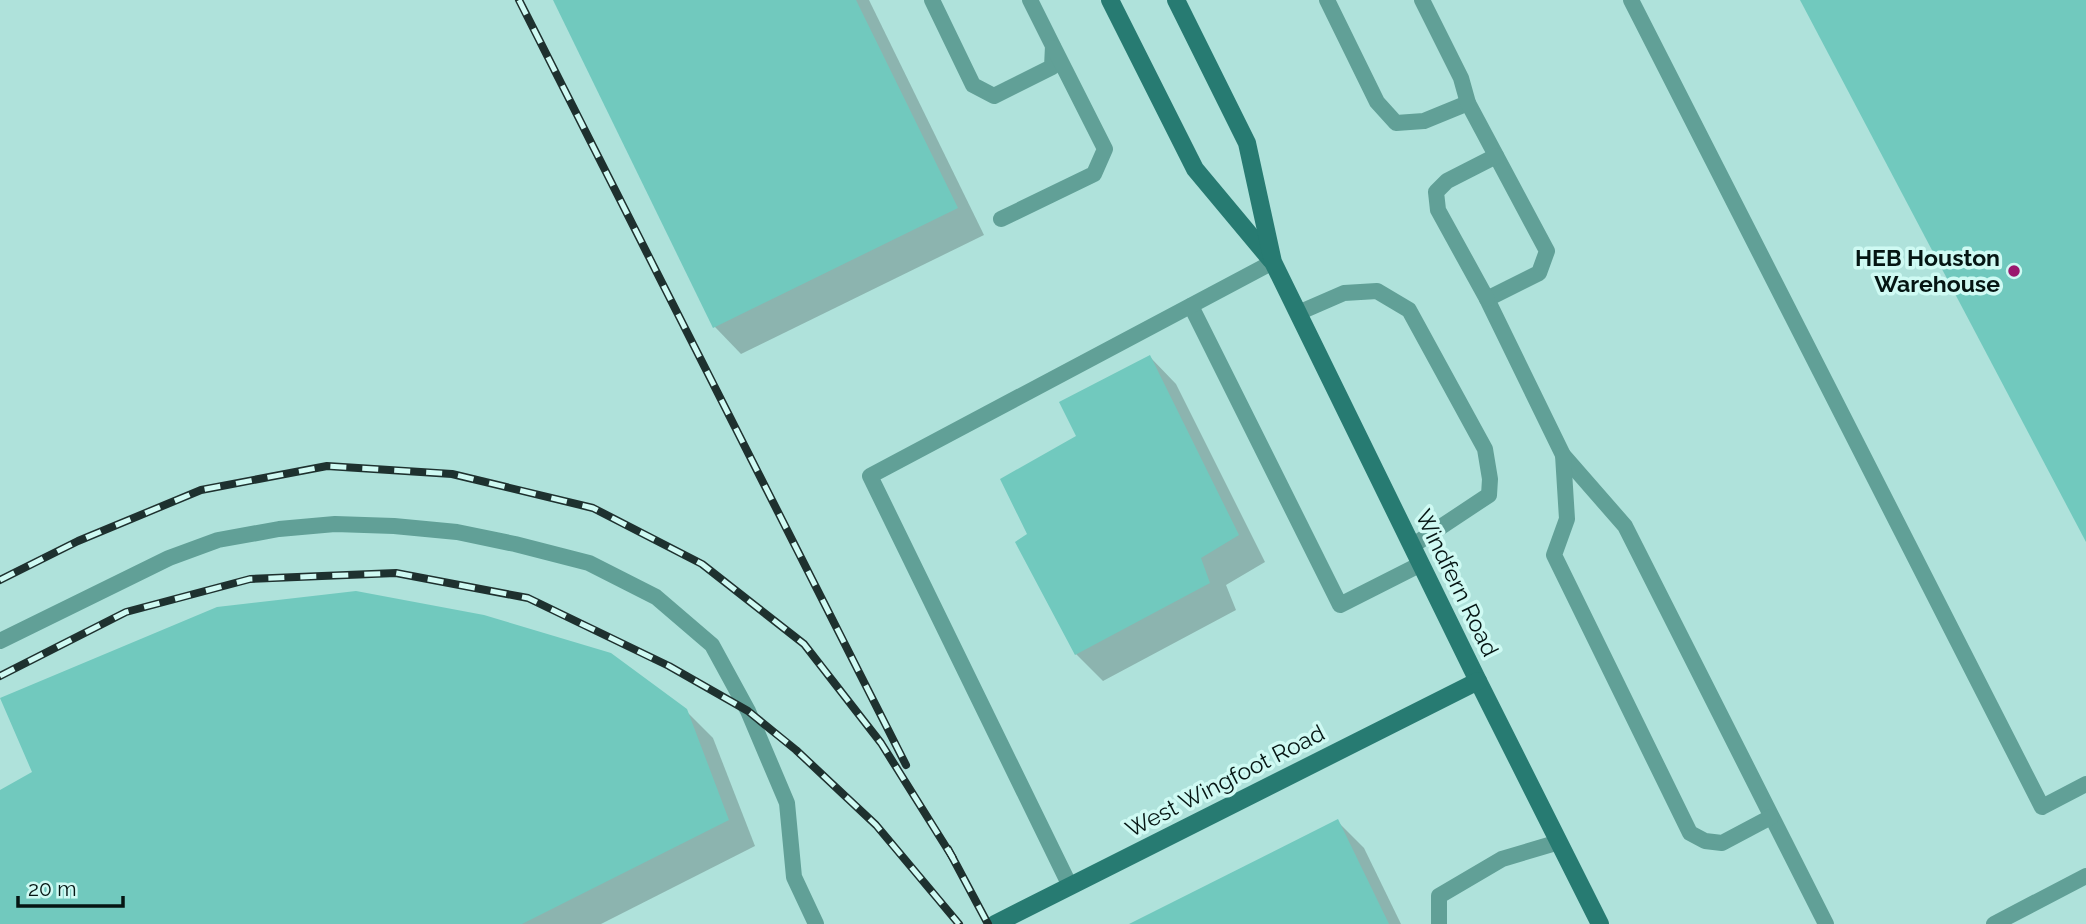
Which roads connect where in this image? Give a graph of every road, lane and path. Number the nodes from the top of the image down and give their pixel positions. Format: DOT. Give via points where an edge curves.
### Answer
graph roads {
  1 [pos="932,0"];
  2 [pos="1030,0"];
  3 [pos="1110,0"];
  4 [pos="1176,0"];
  5 [pos="1327,0"];
  6 [pos="1422,0"];
  7 [pos="1631,0"];
  8 [pos="1053,46"];
  9 [pos="1468,103"];
  10 [pos="1496,156"];
  11 [pos="1001,219"];
  12 [pos="1273,262"];
  13 [pos="1487,299"];
  14 [pos="1191,306"];
  15 [pos="1297,313"];
  16 [pos="1563,455"];
  17 [pos="1412,546"];
  18 [pos="1421,564"];
  19 [pos="0,641"];
  20 [pos="1478,681"];
  21 [pos="2086,784"];
  22 [pos="1771,817"];
  23 [pos="1559,842"];
  24 [pos="2086,876"];
  25 [pos="1070,886"];
  26 [pos="816,924"];
  27 [pos="995,924"];
  28 [pos="1439,924"];
  29 [pos="1600,924"];
  30 [pos="1826,924"];
  31 [pos="1994,924"];
  1 -- 8 [label="lane" via="973,85 994,96 1052,67"];
  2 -- 8 [label="lane"];
  3 -- 12 [label="street, Windfern Road" via="1195,169"];
  4 -- 12 [label="street, Windfern Road" via="1247,143"];
  5 -- 9 [label="lane" via="1377,102 1396,123 1424,121"];
  6 -- 9 [label="lane" via="1461,78"];
  7 -- 21 [label="lane" via="2042,807"];
  8 -- 11 [label="lane" via="1105,149 1094,174"];
  9 -- 10 [label="lane"];
  10 -- 13 [label="lane" via="1547,251 1538,273"];
  10 -- 13 [label="lane" via="1447,181 1436,192 1438,210"];
  12 -- 14 [label="lane"];
  12 -- 15 [label="street, Windfern Road"];
  13 -- 16 [label="lane"];
  14 -- 18 [label="lane" via="1340,606"];
  14 -- 25 [label="lane" via="870,476"];
  15 -- 17 [label="street, Windfern Road"];
  15 -- 17 [label="lane" via="1344,293 1377,291 1409,310 1485,449 1489,495"];
  16 -- 22 [label="lane" via="1625,526"];
  16 -- 22 [label="lane" via="1567,519 1554,555 1690,833 1722,843"];
  17 -- 18 [label="street, Windfern Road"];
  18 -- 20 [label="street, Windfern Road"];
  19 -- 26 [label="lane" via="169,558 218,540 279,529 347,524 457,532 589,563 656,597 712,645 748,711 787,803 794,877"];
  20 -- 23 [label="street, Windfern Road"];
  20 -- 25 [label="street, West Wingfoot Road"];
  22 -- 30 [label="lane"];
  23 -- 28 [label="lane" via="1502,859 1439,896"];
  23 -- 29 [label="street, Windfern Road"];
  24 -- 31 [label="lane"];
  25 -- 27 [label="street, West Wingfoot Road"];
}
